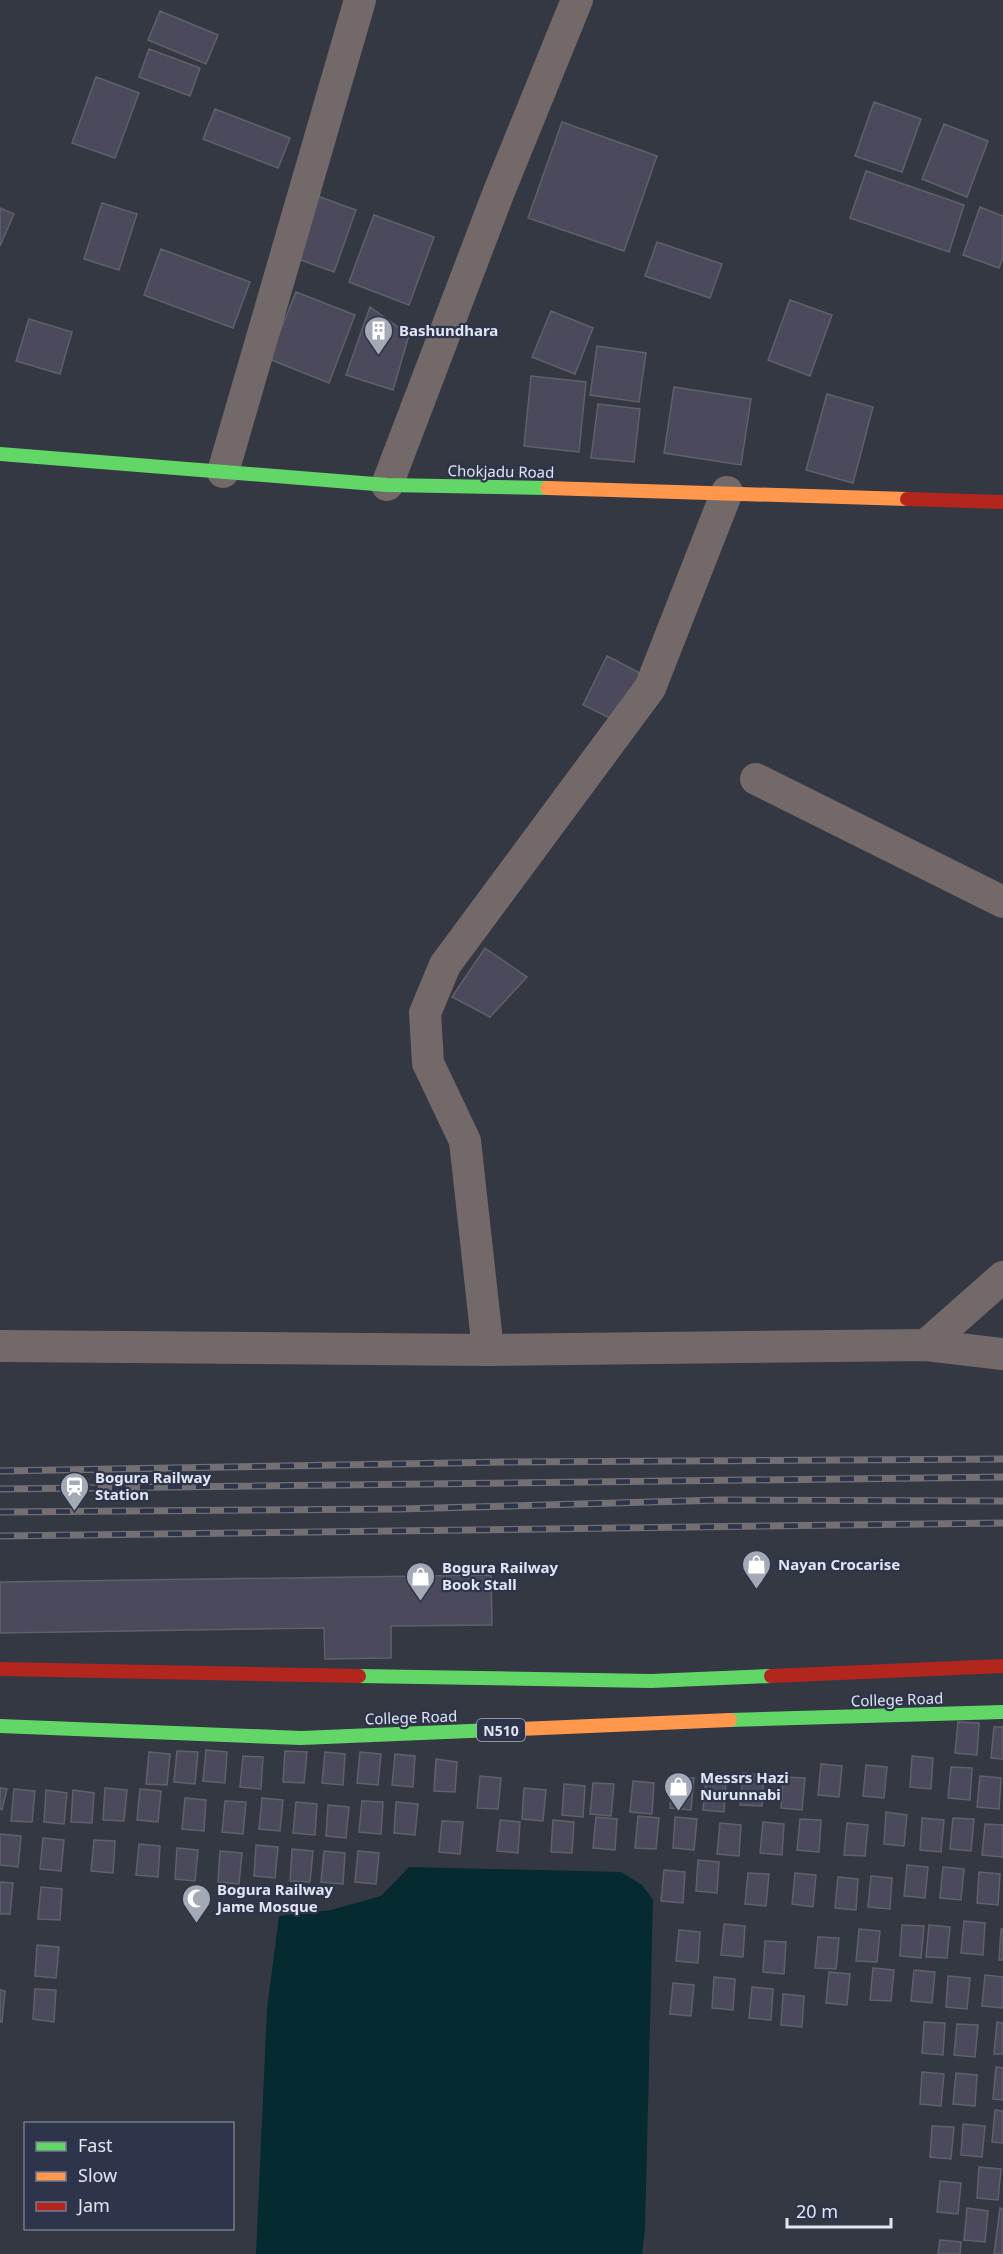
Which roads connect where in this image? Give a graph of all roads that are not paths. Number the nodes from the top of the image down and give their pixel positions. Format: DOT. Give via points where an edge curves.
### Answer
graph roads {
  1 [pos="360,0"];
  2 [pos="577,0"];
  3 [pos="0,454"];
  4 [pos="223,472"];
  5 [pos="387,485"];
  6 [pos="727,492"];
  7 [pos="1003,502"];
  8 [pos="756,779"];
  9 [pos="1003,902"];
  10 [pos="1003,1277"];
  11 [pos="926,1345"];
  12 [pos="0,1346"];
  13 [pos="488,1350"];
  14 [pos="1003,1354"];
  15 [pos="1003,1666"];
  16 [pos="0,1669"];
  17 [pos="1003,1712"];
  18 [pos="0,1726"];
  1 -- 4 [label="street"];
  2 -- 5 [label="street"];
  3 -- 4 [label="main road, Chokjadu Road"];
  4 -- 5 [label="main road, Chokjadu Road"];
  5 -- 6 [label="main road, Chokjadu Road"];
  6 -- 7 [label="main road, Chokjadu Road"];
  6 -- 13 [label="street" via="650,688 445,965 425,1013 428,1063 465,1141"];
  8 -- 9 [label="street"];
  10 -- 11 [label="street"];
  11 -- 13 [label="street"];
  11 -- 14 [label="street"];
  12 -- 13 [label="street"];
  15 -- 16 [label="main road, College Road" via="651,1682"];
  17 -- 18 [label="main road, College Road / N510" via="301,1738"];
}
